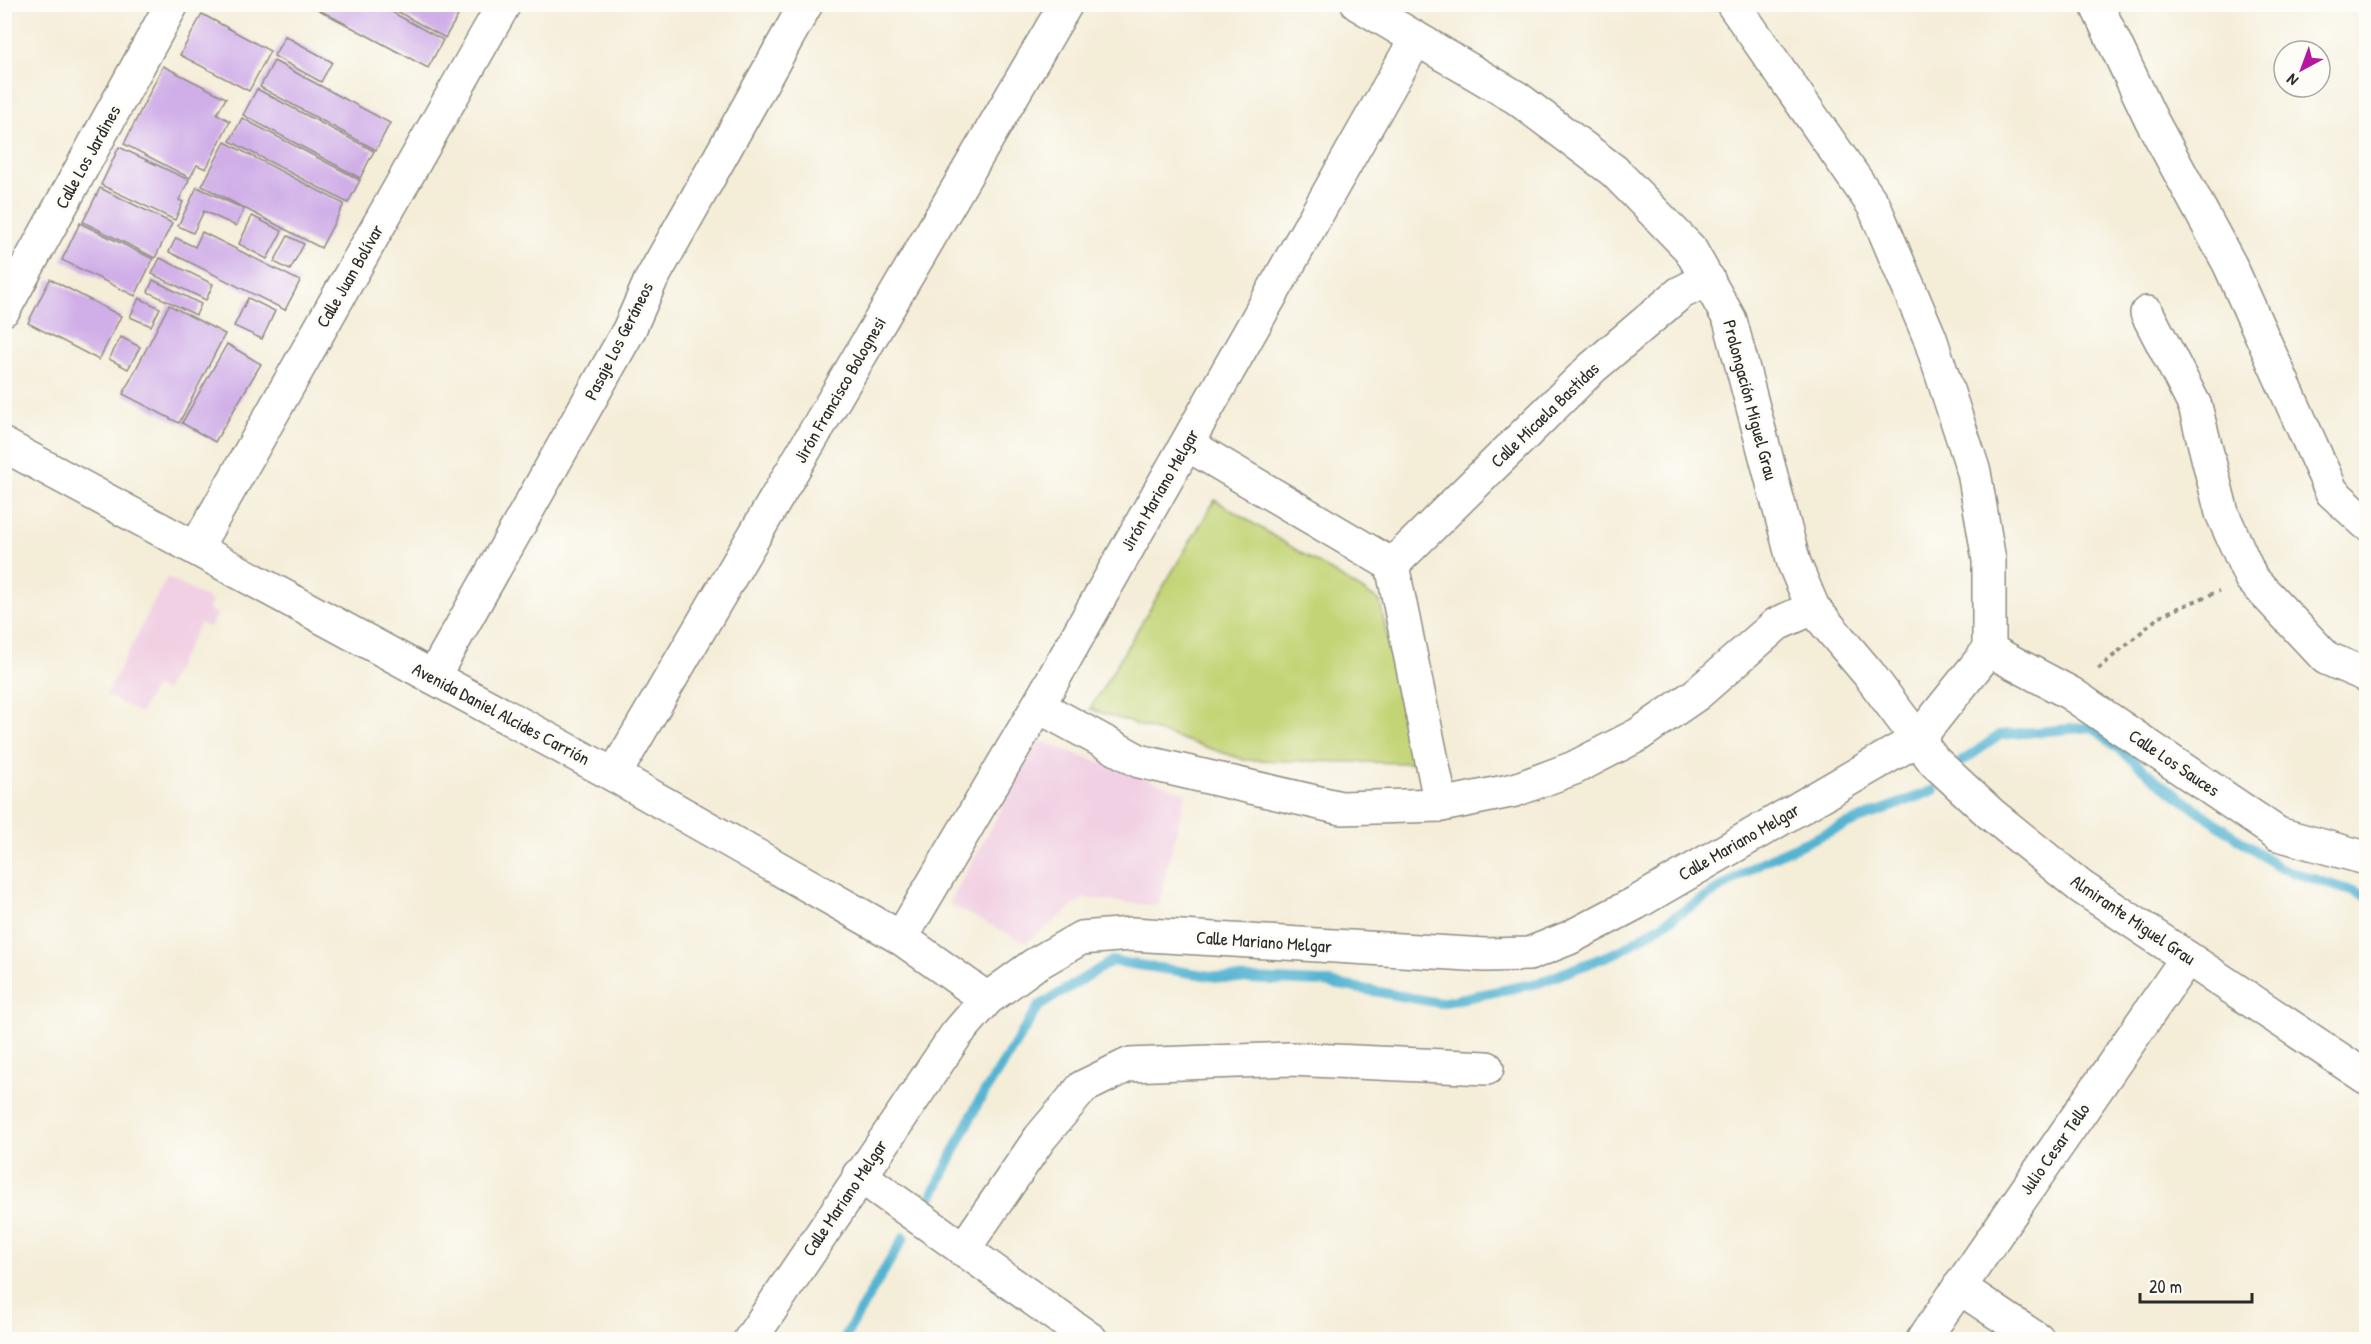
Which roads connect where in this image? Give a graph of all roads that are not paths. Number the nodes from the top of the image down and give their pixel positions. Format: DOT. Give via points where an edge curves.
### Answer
graph roads {
  1 [pos="172,4"];
  2 [pos="504,4"];
  3 [pos="806,4"];
  4 [pos="1066,4"];
  5 [pos="1358,4"];
  6 [pos="1733,4"];
  7 [pos="2096,4"];
  8 [pos="1416,39"];
  9 [pos="1708,279"];
  10 [pos="4,309"];
  11 [pos="2147,313"];
  12 [pos="1186,444"];
  13 [pos="4,445"];
  14 [pos="2367,523"];
  15 [pos="196,548"];
  16 [pos="1392,565"];
  17 [pos="1813,608"];
  18 [pos="1989,650"];
  19 [pos="2367,675"];
  20 [pos="433,677"];
  21 [pos="1038,706"];
  22 [pos="1918,739"];
  23 [pos="614,775"];
  24 [pos="1441,805"];
  25 [pos="2367,858"];
  26 [pos="901,938"];
  27 [pos="2187,958"];
  28 [pos="987,999"];
  29 [pos="1487,1068"];
  30 [pos="2367,1077"];
  31 [pos="860,1174"];
  32 [pos="963,1250"];
  33 [pos="1959,1287"];
  34 [pos="750,1340"];
  35 [pos="1091,1340"];
  36 [pos="1923,1340"];
  37 [pos="2038,1340"];
  1 -- 10 [label="street, Calle Los Jardines"];
  2 -- 15 [label="street, Calle Juan Bolívar"];
  3 -- 20 [label="street, Pasaje Los Geráneos" via="650,282 629,330"];
  4 -- 23 [label="street, Jirón Francisco Bolognesi"];
  5 -- 8 [label="street, Prolongación Miguel Grau"];
  6 -- 18 [label="street" via="1874,206 1930,338 1974,472 1989,560"];
  7 -- 14 [label="street" via="2152,121 2230,265 2332,492"];
  8 -- 9 [label="street, Prolongación Miguel Grau" via="1517,98 1614,171 1690,249"];
  8 -- 12 [label="street, Jirón Mariano Melgar"];
  9 -- 16 [label="street, Calle Micaela Bastidas" via="1680,293 1592,368"];
  9 -- 17 [label="street, Prolongación Miguel Grau" via="1730,320 1794,563"];
  11 -- 19 [label="street" via="2195,406 2222,513 2251,578 2326,658"];
  12 -- 16 [label="street"];
  12 -- 21 [label="street, Jirón Mariano Melgar"];
  13 -- 15 [label="street, Avenida Daniel Alcides Carrión"];
  15 -- 20 [label="street, Avenida Daniel Alcides Carrión"];
  16 -- 24 [label="street"];
  17 -- 22 [label="street, Prolongación Miguel Grau"];
  17 -- 24 [label="street" via="1778,624 1697,694 1638,735 1574,768 1515,790"];
  18 -- 22 [label="street"];
  18 -- 25 [label="street, Calle Los Sauces" via="2070,693 2278,834"];
  20 -- 23 [label="street, Avenida Daniel Alcides Carrión"];
  21 -- 24 [label="street" via="1139,761 1341,808"];
  21 -- 26 [label="street, Jirón Mariano Melgar"];
  22 -- 27 [label="street, Almirante Miguel Grau" via="1934,761 1991,814 2081,887"];
  22 -- 28 [label="street, Calle Mariano Melgar" via="1636,903 1569,938 1528,954 1485,955 1121,934 1081,938"];
  23 -- 26 [label="street, Avenida Daniel Alcides Carrión"];
  26 -- 28 [label="street, Avenida Daniel Alcides Carrión"];
  27 -- 30 [label="street, Almirante Miguel Grau"];
  27 -- 33 [label="street, Julio Cesar Tello"];
  28 -- 31 [label="street, Calle Mariano Melgar" via="956,1035"];
  29 -- 32 [label="street" via="1290,1059 1128,1065 1083,1087 1040,1138"];
  31 -- 32 [label="street"];
  31 -- 34 [label="street, Calle Mariano Melgar"];
  32 -- 35 [label="street"];
  33 -- 36 [label="street, Julio Cesar Tello"];
  33 -- 37 [label="street"];
}
